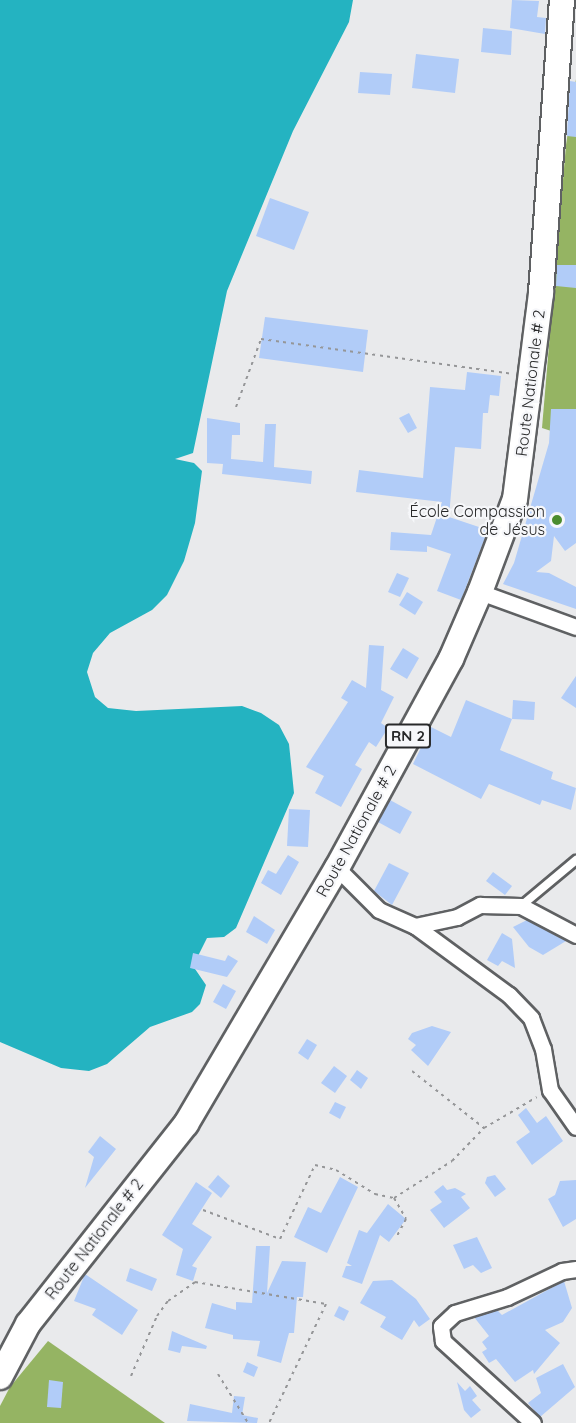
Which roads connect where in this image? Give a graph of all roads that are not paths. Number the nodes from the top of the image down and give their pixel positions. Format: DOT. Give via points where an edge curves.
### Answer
graph roads {
  1 [pos="562,0"];
  2 [pos="480,592"];
  3 [pos="576,627"];
  4 [pos="576,860"];
  5 [pos="337,868"];
  6 [pos="521,906"];
  7 [pos="415,926"];
  8 [pos="576,935"];
  9 [pos="576,1127"];
  10 [pos="576,1269"];
  11 [pos="0,1377"];
  12 [pos="533,1423"];
  1 -- 2 [label="main road, Route Nationale # 2 / RN 2" via="541,293 515,499"];
  2 -- 3 [label="street"];
  2 -- 5 [label="main road, Route Nationale # 2 / RN 2" via="451,658"];
  4 -- 6 [label="lane"];
  5 -- 7 [label="street" via="379,910"];
  5 -- 11 [label="main road, Route Nationale # 2 / RN 2" via="186,1124 28,1324"];
  6 -- 7 [label="street" via="480,905 457,917"];
  6 -- 8 [label="street"];
  7 -- 9 [label="street" via="509,995 531,1018 550,1090"];
  10 -- 12 [label="street" via="562,1270 507,1297 455,1313 441,1326 443,1341"];
}
